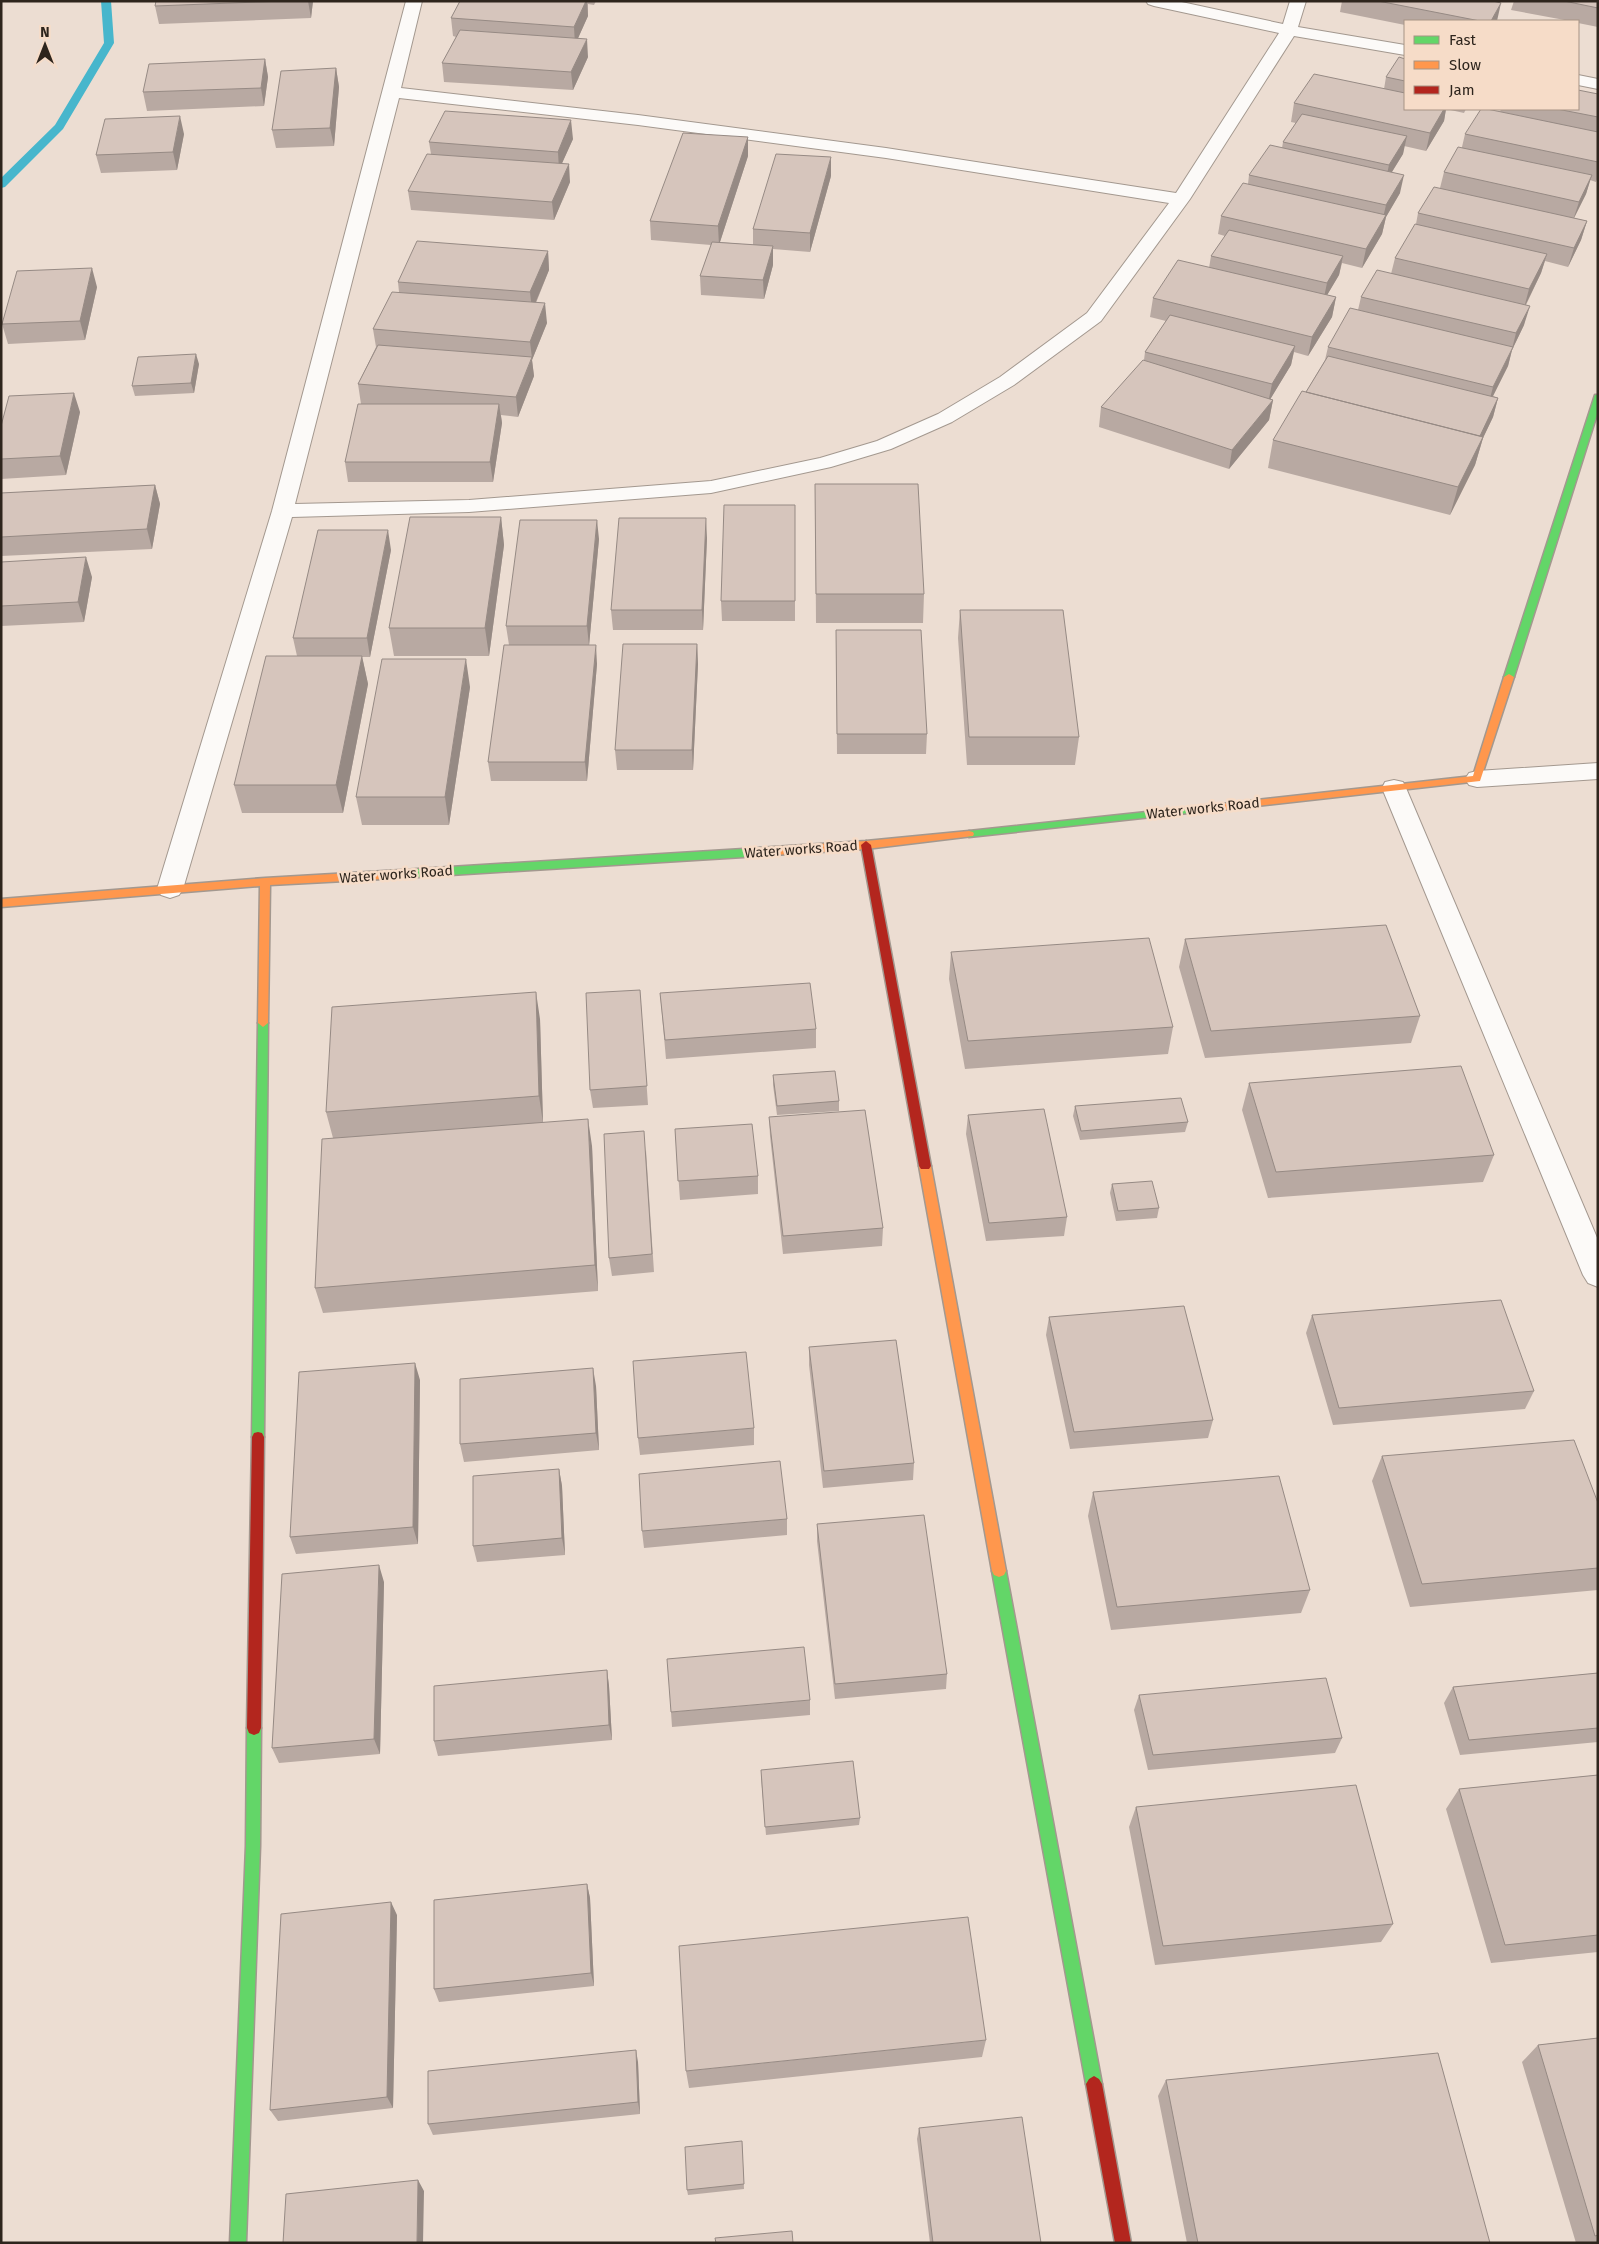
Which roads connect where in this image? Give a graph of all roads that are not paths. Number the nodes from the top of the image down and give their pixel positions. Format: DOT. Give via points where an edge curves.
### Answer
graph roads {
  1 [pos="414,1"];
  2 [pos="1154,1"];
  3 [pos="1298,1"];
  4 [pos="1289,30"];
  5 [pos="1404,50"];
  6 [pos="1579,80"];
  7 [pos="1598,84"];
  8 [pos="392,92"];
  9 [pos="1181,199"];
  10 [pos="1598,397"];
  11 [pos="283,511"];
  12 [pos="1598,771"];
  13 [pos="1477,779"];
  14 [pos="1394,788"];
  15 [pos="866,845"];
  16 [pos="265,882"];
  17 [pos="170,889"];
  18 [pos="1,903"];
  19 [pos="1598,1276"];
  20 [pos="238,2243"];
  21 [pos="1123,2243"];
  1 -- 8 [label="street"];
  2 -- 4 [label="street"];
  3 -- 4 [label="street"];
  4 -- 5 [label="street"];
  4 -- 9 [label="street"];
  6 -- 7 [label="street"];
  8 -- 9 [label="street" via="886,153"];
  8 -- 11 [label="street"];
  9 -- 11 [label="street" via="1094,317 1000,385 945,418 884,445 824,463 711,487 469,506"];
  10 -- 13 [label="street"];
  11 -- 17 [label="street"];
  12 -- 13 [label="street, Water works Road"];
  13 -- 14 [label="street, Water works Road"];
  14 -- 15 [label="street, Water works Road"];
  14 -- 19 [label="street"];
  15 -- 16 [label="street, Water works Road"];
  15 -- 21 [label="street"];
  16 -- 17 [label="street, Water works Road"];
  16 -- 20 [label="street" via="253,1846"];
  17 -- 18 [label="street, Water works Road"];
}
